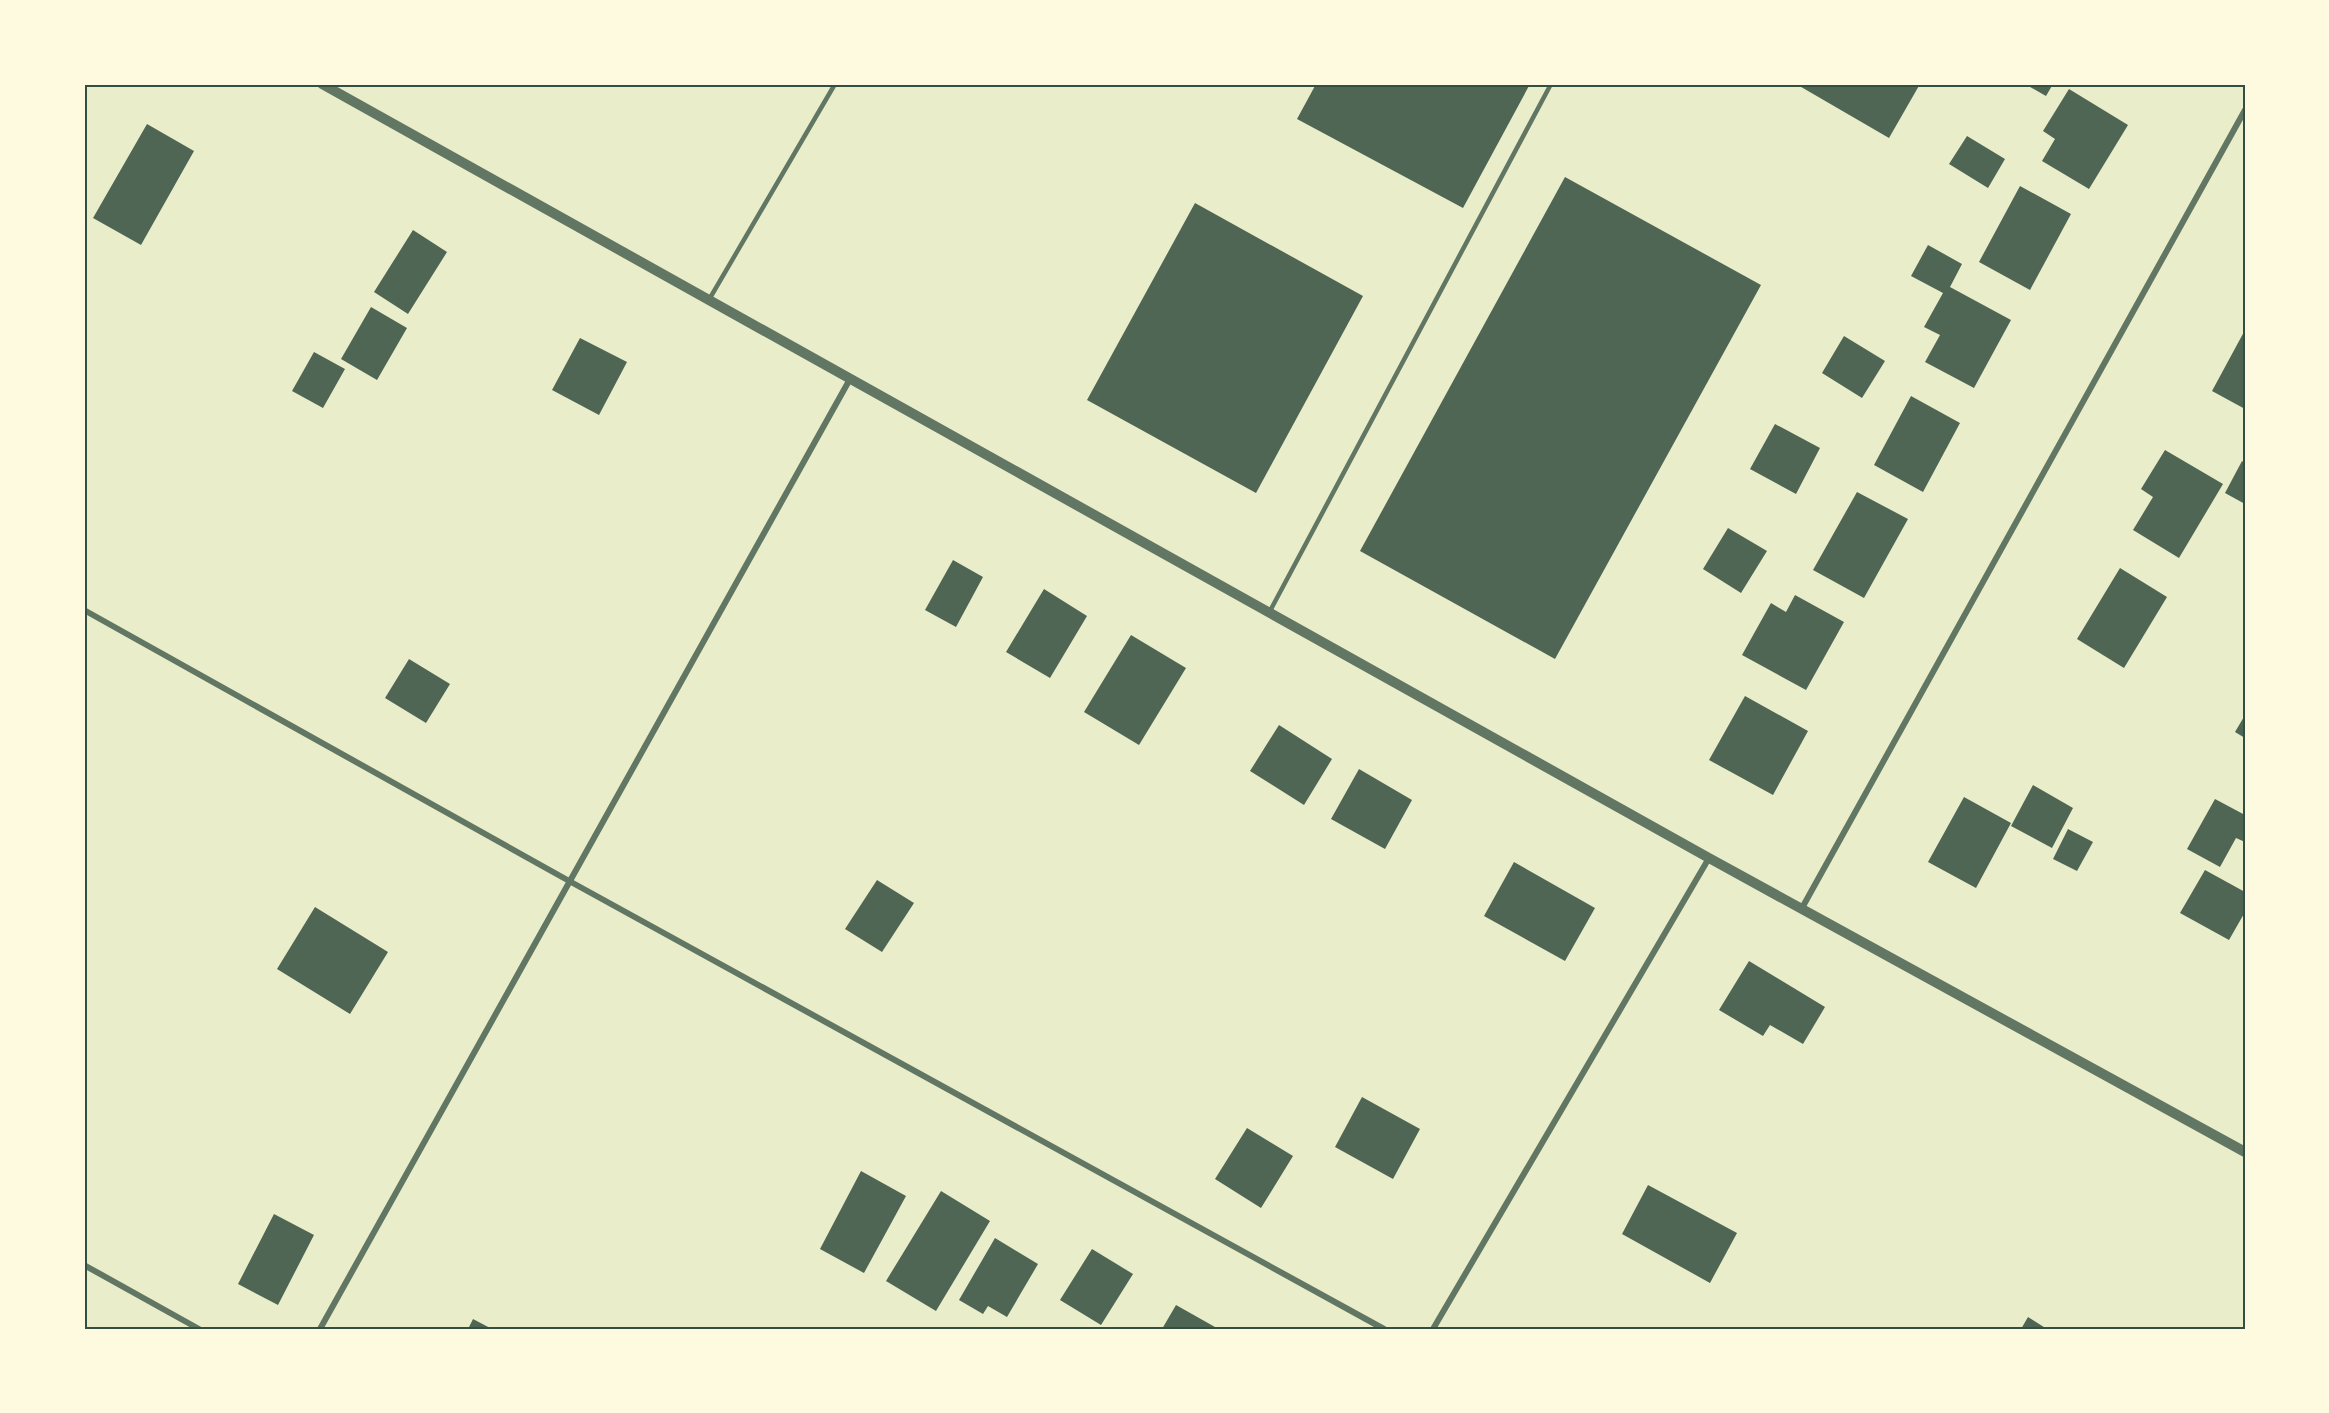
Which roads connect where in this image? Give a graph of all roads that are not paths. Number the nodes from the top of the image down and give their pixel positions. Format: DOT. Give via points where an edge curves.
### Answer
graph roads {
  1 [pos="321,84"];
  2 [pos="835,84"];
  3 [pos="1551,84"];
  4 [pos="2245,110"];
  5 [pos="709,301"];
  6 [pos="850,379"];
  7 [pos="84,610"];
  8 [pos="1269,612"];
  9 [pos="1708,858"];
  10 [pos="571,882"];
  11 [pos="1802,908"];
  12 [pos="2245,1152"];
  13 [pos="84,1265"];
  14 [pos="199,1329"];
  15 [pos="320,1329"];
  16 [pos="1384,1329"];
  17 [pos="1433,1329"];
  1 -- 5 [label="street"];
  2 -- 5 [label="lane"];
  3 -- 8 [label="lane"];
  4 -- 11 [label="street"];
  5 -- 6 [label="street"];
  6 -- 8 [label="street"];
  6 -- 10 [label="street"];
  7 -- 10 [label="street"];
  8 -- 9 [label="street"];
  9 -- 11 [label="street"];
  9 -- 17 [label="street"];
  10 -- 15 [label="street"];
  10 -- 16 [label="street"];
  11 -- 12 [label="street"];
  13 -- 14 [label="street"];
}
